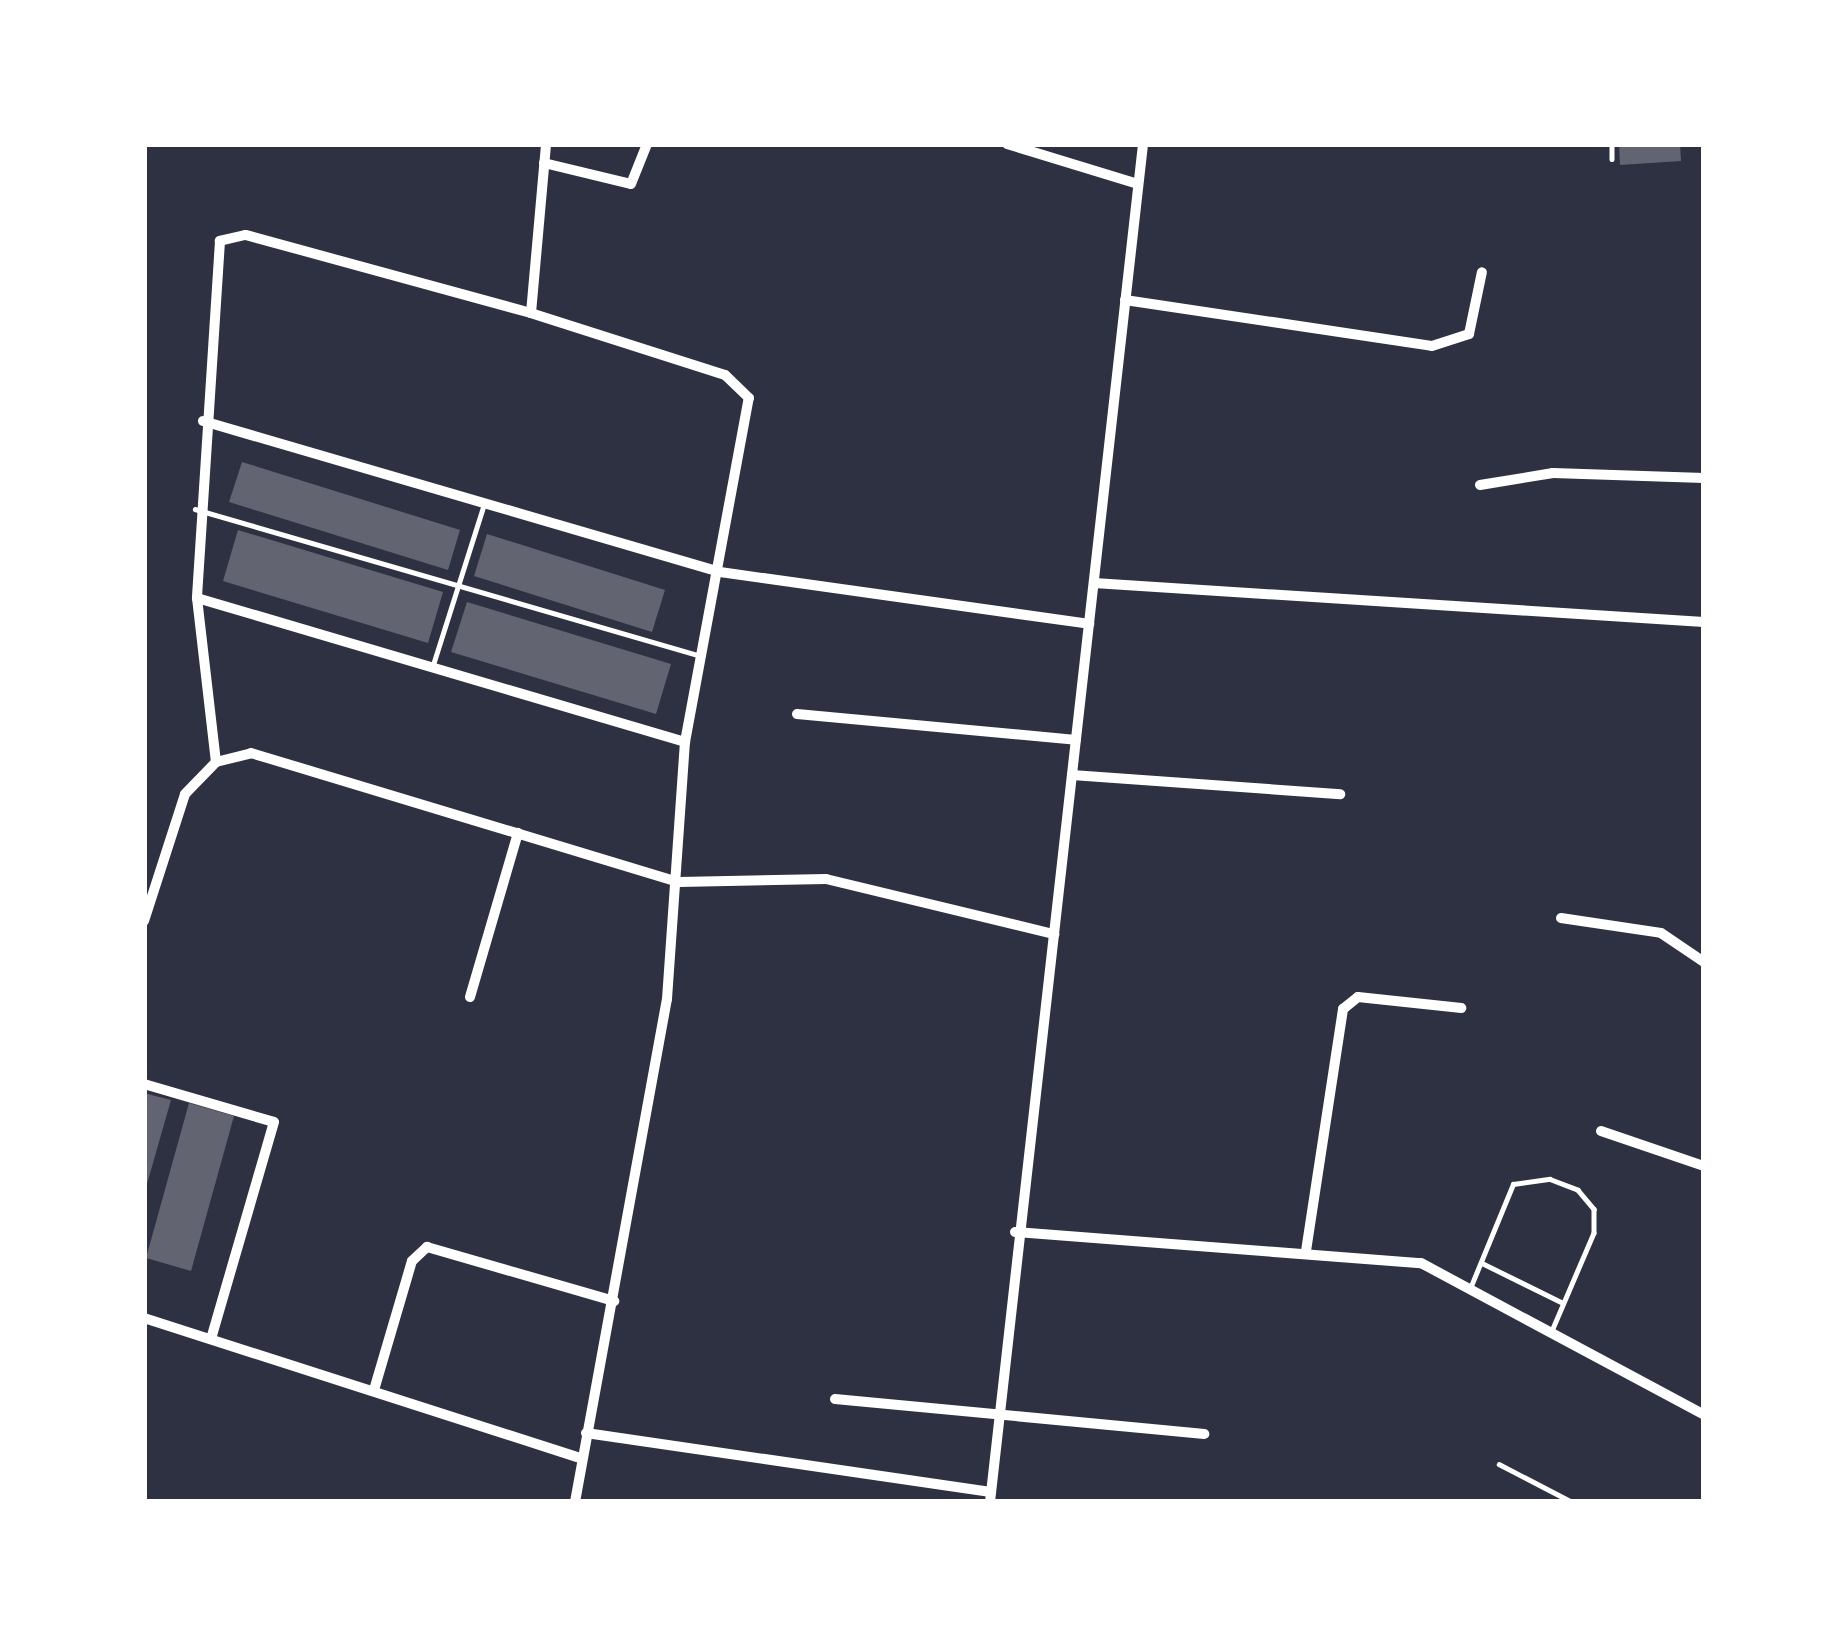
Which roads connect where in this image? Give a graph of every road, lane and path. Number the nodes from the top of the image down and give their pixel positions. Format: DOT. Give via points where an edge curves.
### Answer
graph roads {
  1 [pos="546,144"];
  2 [pos="646,144"];
  3 [pos="1007,144"];
  4 [pos="1142,144"];
  5 [pos="1612,144"];
  6 [pos="1612,159"];
  7 [pos="544,163"];
  8 [pos="1138,184"];
  9 [pos="1482,272"];
  10 [pos="1125,300"];
  11 [pos="531,313"];
  12 [pos="203,421"];
  13 [pos="1704,478"];
  14 [pos="1480,485"];
  15 [pos="484,501"];
  16 [pos="194,509"];
  17 [pos="720,572"];
  18 [pos="1094,583"];
  19 [pos="458,587"];
  20 [pos="197,598"];
  21 [pos="1704,622"];
  22 [pos="1089,624"];
  23 [pos="701,656"];
  24 [pos="432,668"];
  25 [pos="797,714"];
  26 [pos="1076,740"];
  27 [pos="685,742"];
  28 [pos="216,762"];
  29 [pos="1072,776"];
  30 [pos="1340,794"];
  31 [pos="518,833"];
  32 [pos="679,882"];
  33 [pos="1562,918"];
  34 [pos="144,921"];
  35 [pos="1054,934"];
  36 [pos="1704,962"];
  37 [pos="470,997"];
  38 [pos="1461,1007"];
  39 [pos="144,1084"];
  40 [pos="1601,1131"];
  41 [pos="1704,1166"];
  42 [pos="1015,1232"];
  43 [pos="1306,1251"];
  44 [pos="1480,1262"];
  45 [pos="1471,1286"];
  46 [pos="614,1301"];
  47 [pos="1563,1304"];
  48 [pos="144,1318"];
  49 [pos="1552,1331"];
  50 [pos="211,1339"];
  51 [pos="374,1390"];
  52 [pos="835,1399"];
  53 [pos="1704,1415"];
  54 [pos="997,1420"];
  55 [pos="586,1433"];
  56 [pos="1204,1434"];
  57 [pos="582,1459"];
  58 [pos="1499,1464"];
  59 [pos="990,1497"];
  60 [pos="575,1502"];
  61 [pos="1572,1502"];
  1 -- 7 [label="street"];
  2 -- 7 [label="street" via="631,184"];
  3 -- 8 [label="street"];
  4 -- 8 [label="street"];
  5 -- 6 [label="lane"];
  7 -- 11 [label="street"];
  8 -- 10 [label="street"];
  9 -- 10 [label="street" via="1476,323 1432,346"];
  10 -- 18 [label="street"];
  11 -- 12 [label="street" via="228,237 214,253"];
  11 -- 17 [label="street" via="744,390 752,411"];
  12 -- 15 [label="street"];
  12 -- 16 [label="street"];
  13 -- 14 [label="street" via="1553,472"];
  15 -- 17 [label="street"];
  15 -- 19 [label="lane"];
  16 -- 19 [label="lane"];
  16 -- 20 [label="street"];
  17 -- 22 [label="street"];
  17 -- 23 [label="street"];
  18 -- 21 [label="street"];
  18 -- 22 [label="street"];
  19 -- 23 [label="lane"];
  19 -- 24 [label="lane"];
  20 -- 24 [label="street"];
  20 -- 28 [label="street"];
  22 -- 26 [label="street"];
  23 -- 27 [label="street"];
  24 -- 27 [label="street"];
  25 -- 26 [label="street"];
  26 -- 29 [label="street"];
  27 -- 32 [label="street"];
  28 -- 31 [label="street" via="250,753"];
  28 -- 34 [label="street" via="173,817"];
  29 -- 30 [label="street"];
  29 -- 35 [label="street"];
  31 -- 32 [label="street"];
  31 -- 37 [label="street"];
  32 -- 35 [label="street" via="826,879"];
  32 -- 46 [label="street"];
  33 -- 36 [label="street" via="1661,933"];
  35 -- 42 [label="street"];
  38 -- 43 [label="street" via="1358,998 1343,1009"];
  39 -- 50 [label="street" via="274,1122"];
  40 -- 41 [label="street"];
  42 -- 43 [label="street"];
  42 -- 54 [label="street"];
  43 -- 45 [label="street" via="1421,1263"];
  44 -- 45 [label="lane"];
  44 -- 47 [label="lane"];
  44 -- 47 [label="lane" via="1513,1184 1578,1190 1596,1222"];
  45 -- 49 [label="street"];
  46 -- 51 [label="street" via="427,1247 412,1261"];
  46 -- 55 [label="street"];
  47 -- 49 [label="lane"];
  48 -- 50 [label="street"];
  49 -- 53 [label="street"];
  50 -- 51 [label="street"];
  51 -- 57 [label="street"];
  52 -- 54 [label="street"];
  54 -- 56 [label="street"];
  54 -- 59 [label="street"];
  55 -- 57 [label="street"];
  55 -- 59 [label="street"];
  57 -- 60 [label="street"];
  58 -- 61 [label="lane"];
}
